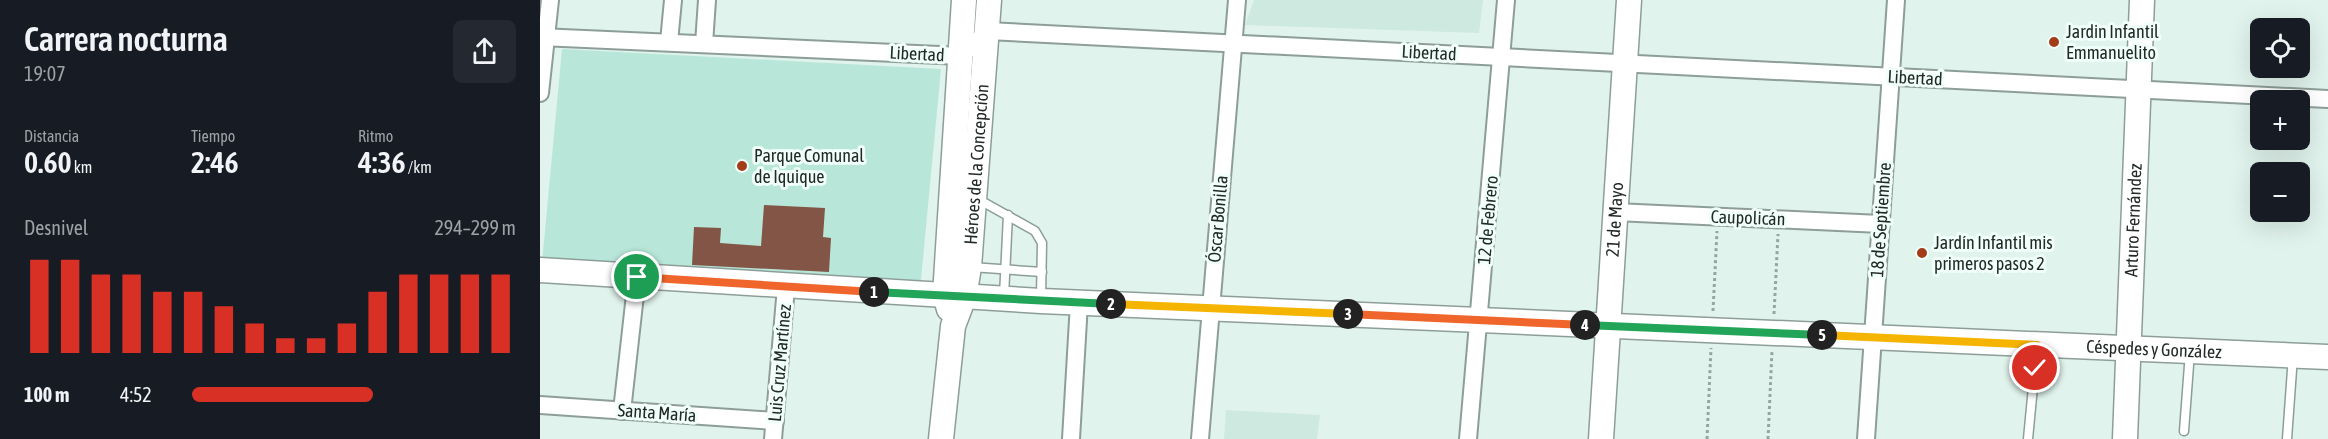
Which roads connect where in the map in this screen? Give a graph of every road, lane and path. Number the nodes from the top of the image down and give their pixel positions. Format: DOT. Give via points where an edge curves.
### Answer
graph roads {
  1 [pos="549,0"];
  2 [pos="673,0"];
  3 [pos="707,0"];
  4 [pos="964,0"];
  5 [pos="989,0"];
  6 [pos="1237,0"];
  7 [pos="1506,0"];
  8 [pos="1629,0"];
  9 [pos="1896,0"];
  10 [pos="2142,0"];
  11 [pos="988,31"];
  12 [pos="543,37"];
  13 [pos="669,42"];
  14 [pos="704,44"];
  15 [pos="1233,44"];
  16 [pos="961,56"];
  17 [pos="1502,57"];
  18 [pos="1625,63"];
  19 [pos="1891,77"];
  20 [pos="2138,89"];
  21 [pos="540,93"];
  22 [pos="2328,99"];
  23 [pos="952,190"];
  24 [pos="975,198"];
  25 [pos="1616,212"];
  26 [pos="1008,215"];
  27 [pos="1718,217"];
  28 [pos="1779,219"];
  29 [pos="1881,224"];
  30 [pos="969,267"];
  31 [pos="540,270"];
  32 [pos="1004,270"];
  33 [pos="1042,272"];
  34 [pos="637,277"];
  35 [pos="786,287"];
  36 [pos="954,296"];
  37 [pos="1004,299"];
  38 [pos="1041,301"];
  39 [pos="1079,303"];
  40 [pos="1714,306"];
  41 [pos="1210,309"];
  42 [pos="1774,310"];
  43 [pos="1479,320"];
  44 [pos="1608,326"];
  45 [pos="1873,337"];
  46 [pos="2037,345"];
  47 [pos="2128,349"];
  48 [pos="2190,352"];
  49 [pos="1711,356"];
  50 [pos="2293,356"];
  51 [pos="2328,357"];
  52 [pos="1772,359"];
  53 [pos="540,405"];
  54 [pos="622,411"];
  55 [pos="775,421"];
  56 [pos="2184,431"];
  57 [pos="773,439"];
  58 [pos="942,439"];
  59 [pos="1071,439"];
  60 [pos="1200,439"];
  61 [pos="1468,439"];
  62 [pos="1601,439"];
  63 [pos="1707,439"];
  64 [pos="1768,439"];
  65 [pos="1866,439"];
  66 [pos="2028,439"];
  67 [pos="2125,439"];
  68 [pos="2287,439"];
  1 -- 12 [label="street"];
  2 -- 13 [label="street"];
  3 -- 14 [label="street"];
  4 -- 16 [label="street, Héroes de la Concepción"];
  5 -- 11 [label="street, Héroes de la Concepción"];
  6 -- 15 [label="street, Óscar Bonilla"];
  7 -- 17 [label="street, 12 de Febrero"];
  8 -- 18 [label="street, 21 de Mayo"];
  9 -- 19 [label="street, 18 de Septiembre"];
  10 -- 20 [label="street, Arturo Fernández"];
  11 -- 15 [label="street, Libertad"];
  11 -- 16 [label="street, Libertad"];
  11 -- 24 [label="street, Héroes de la Concepción"];
  12 -- 13 [label="street, Libertad"];
  12 -- 21 [label="street"];
  13 -- 14 [label="street, Libertad"];
  14 -- 16 [label="street, Libertad"];
  15 -- 17 [label="street, Libertad"];
  15 -- 41 [label="street, Óscar Bonilla"];
  16 -- 23 [label="street, Héroes de la Concepción"];
  17 -- 18 [label="street, Libertad"];
  17 -- 43 [label="street, 12 de Febrero"];
  18 -- 19 [label="street, Libertad"];
  18 -- 25 [label="street, 21 de Mayo"];
  19 -- 20 [label="street, Libertad"];
  19 -- 29 [label="street, 18 de Septiembre"];
  20 -- 22 [label="street, Libertad"];
  20 -- 47 [label="street, Arturo Fernández"];
  23 -- 24 [label="lane"];
  23 -- 36 [label="street, Héroes de la Concepción"];
  24 -- 26 [label="lane"];
  24 -- 30 [label="street, Héroes de la Concepción"];
  25 -- 27 [label="street, Caupolicán"];
  25 -- 44 [label="street, 21 de Mayo"];
  26 -- 32 [label="lane"];
  26 -- 33 [label="lane" via="1031,227 1040,238"];
  27 -- 28 [label="street, Caupolicán"];
  27 -- 40 [label="path"];
  28 -- 29 [label="street, Caupolicán"];
  28 -- 42 [label="path"];
  29 -- 45 [label="street, 18 de Septiembre"];
  30 -- 32 [label="lane"];
  30 -- 36 [label="street, Héroes de la Concepción"];
  31 -- 34 [label="street, Céspedes y González"];
  32 -- 33 [label="lane"];
  32 -- 37 [label="lane"];
  33 -- 38 [label="lane"];
  34 -- 35 [label="street, Céspedes y González"];
  34 -- 54 [label="street"];
  35 -- 36 [label="street, Céspedes y González"];
  35 -- 55 [label="street, Luis Cruz Martínez"];
  36 -- 37 [label="street, Céspedes y González"];
  36 -- 58 [label="street, Héroes de la Concepción"];
  37 -- 38 [label="street, Céspedes y González"];
  38 -- 39 [label="street, Céspedes y González"];
  39 -- 41 [label="street, Céspedes y González"];
  39 -- 59 [label="street"];
  41 -- 43 [label="street, Céspedes y González"];
  41 -- 60 [label="street, Óscar Bonilla"];
  43 -- 44 [label="street, Céspedes y González"];
  43 -- 61 [label="street, 12 de Febrero"];
  44 -- 45 [label="street, Céspedes y González"];
  44 -- 62 [label="street, 21 de Mayo"];
  45 -- 46 [label="street, Céspedes y González"];
  45 -- 65 [label="street, 18 de Septiembre"];
  46 -- 47 [label="street, Céspedes y González"];
  46 -- 66 [label="lane"];
  47 -- 48 [label="street, Céspedes y González"];
  47 -- 67 [label="street, Arturo Fernández"];
  48 -- 50 [label="street, Céspedes y González"];
  48 -- 56 [label="lane"];
  49 -- 63 [label="path"];
  50 -- 51 [label="street, Céspedes y González"];
  50 -- 68 [label="lane"];
  52 -- 64 [label="path"];
  53 -- 54 [label="street, Santa María"];
  54 -- 55 [label="street, Santa María"];
  55 -- 57 [label="street, Luis Cruz Martínez"];
}
